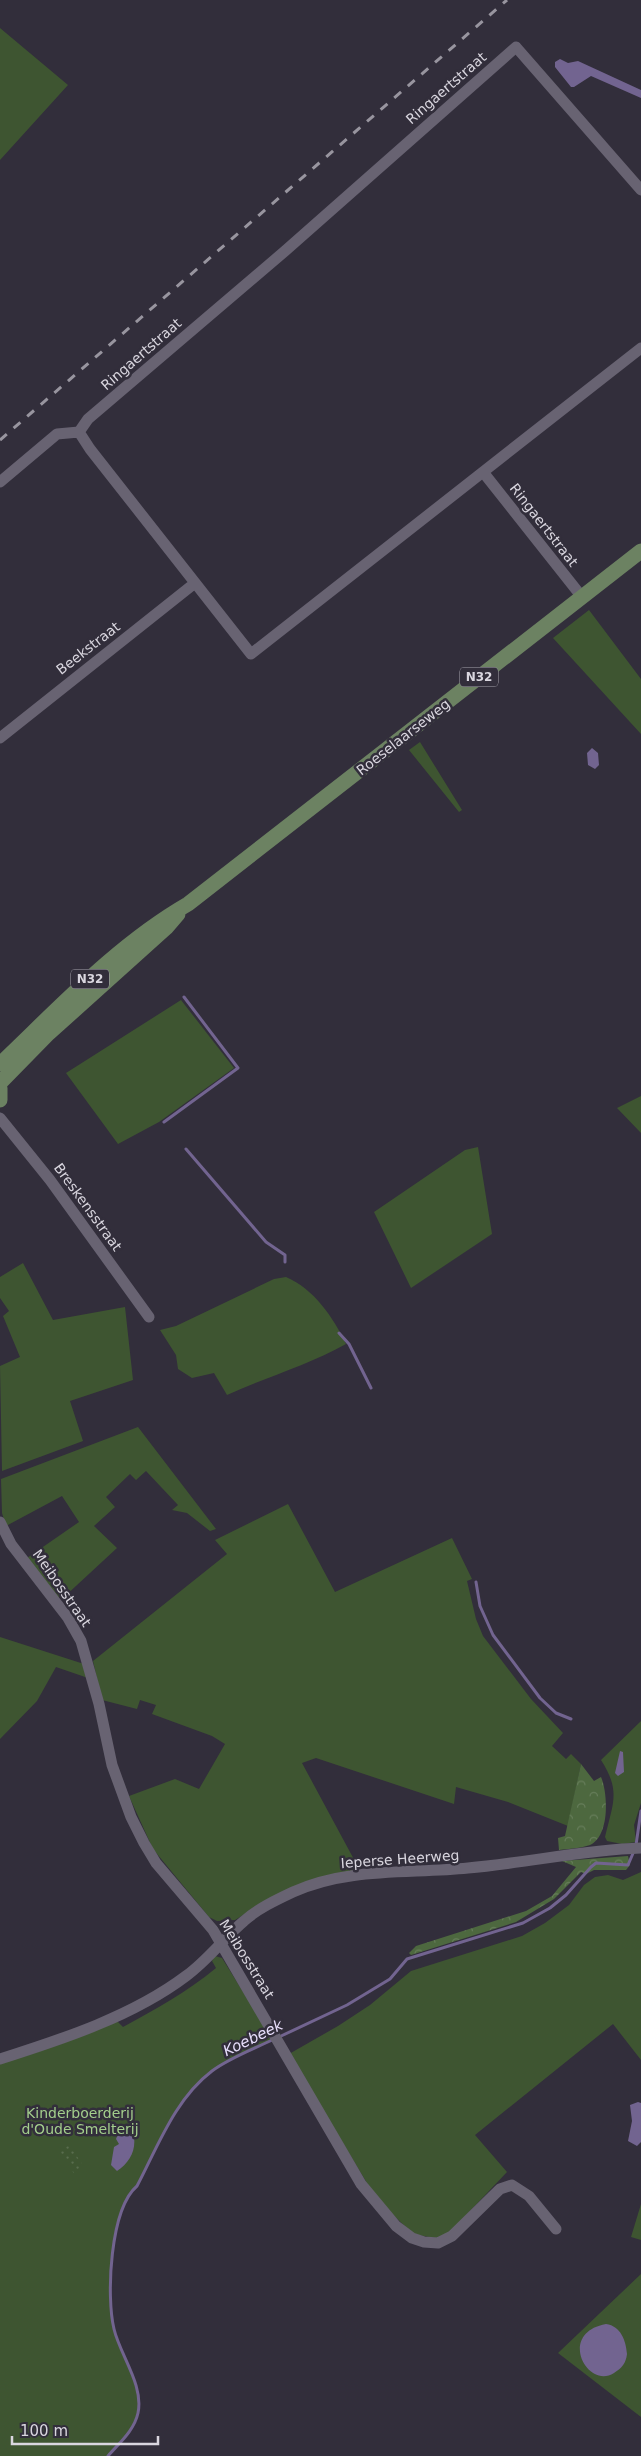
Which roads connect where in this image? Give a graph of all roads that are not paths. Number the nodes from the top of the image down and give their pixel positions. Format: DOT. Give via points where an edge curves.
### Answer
graph roads {
  1 [pos="641,190"];
  2 [pos="641,348"];
  3 [pos="79,432"];
  4 [pos="483,472"];
  5 [pos="0,482"];
  6 [pos="641,551"];
  7 [pos="195,583"];
  8 [pos="582,597"];
  9 [pos="0,738"];
  10 [pos="188,904"];
  11 [pos="0,1064"];
  12 [pos="0,1084"];
  13 [pos="0,1088"];
  14 [pos="0,1100"];
  15 [pos="0,1118"];
  16 [pos="150,1316"];
  17 [pos="0,1522"];
  18 [pos="637,1848"];
  19 [pos="221,1944"];
  20 [pos="0,2059"];
  21 [pos="556,2229"];
  1 -- 3 [label="street, Ringaertstraat" via="516,48 88,419"];
  2 -- 4 [label="street"];
  3 -- 5 [label="street" via="57,434"];
  3 -- 7 [label="street"];
  4 -- 7 [label="street" via="251,654"];
  4 -- 8 [label="street, Ringaertstraat"];
  6 -- 8 [label="main road, Roeselaarseweg / N32"];
  7 -- 9 [label="street, Beekstraat"];
  8 -- 10 [label="main road, Roeselaarseweg / N32"];
  10 -- 11 [label="main road, Roeselaarseweg / N32" via="160,920 96,973"];
  10 -- 12 [label="main road, Roeselaarseweg / N32" via="166,928 47,1034"];
  13 -- 14 [label="main road"];
  15 -- 16 [label="street, Breskensstraat"];
  17 -- 19 [label="street, Meibosstraat" via="11,1544 68,1618 81,1641 112,1765 144,1843 156,1863 213,1930"];
  18 -- 19 [label="street, Ieperse Heerweg" via="585,1851 468,1868 341,1877 294,1892 270,1904 245,1919"];
  19 -- 20 [label="street, Ieperse Heerweg" via="185,1977 130,2008"];
  19 -- 21 [label="street, Meibosstraat" via="361,2184 396,2226 412,2238 438,2243 452,2236 500,2189 512,2185 529,2196"];
}
